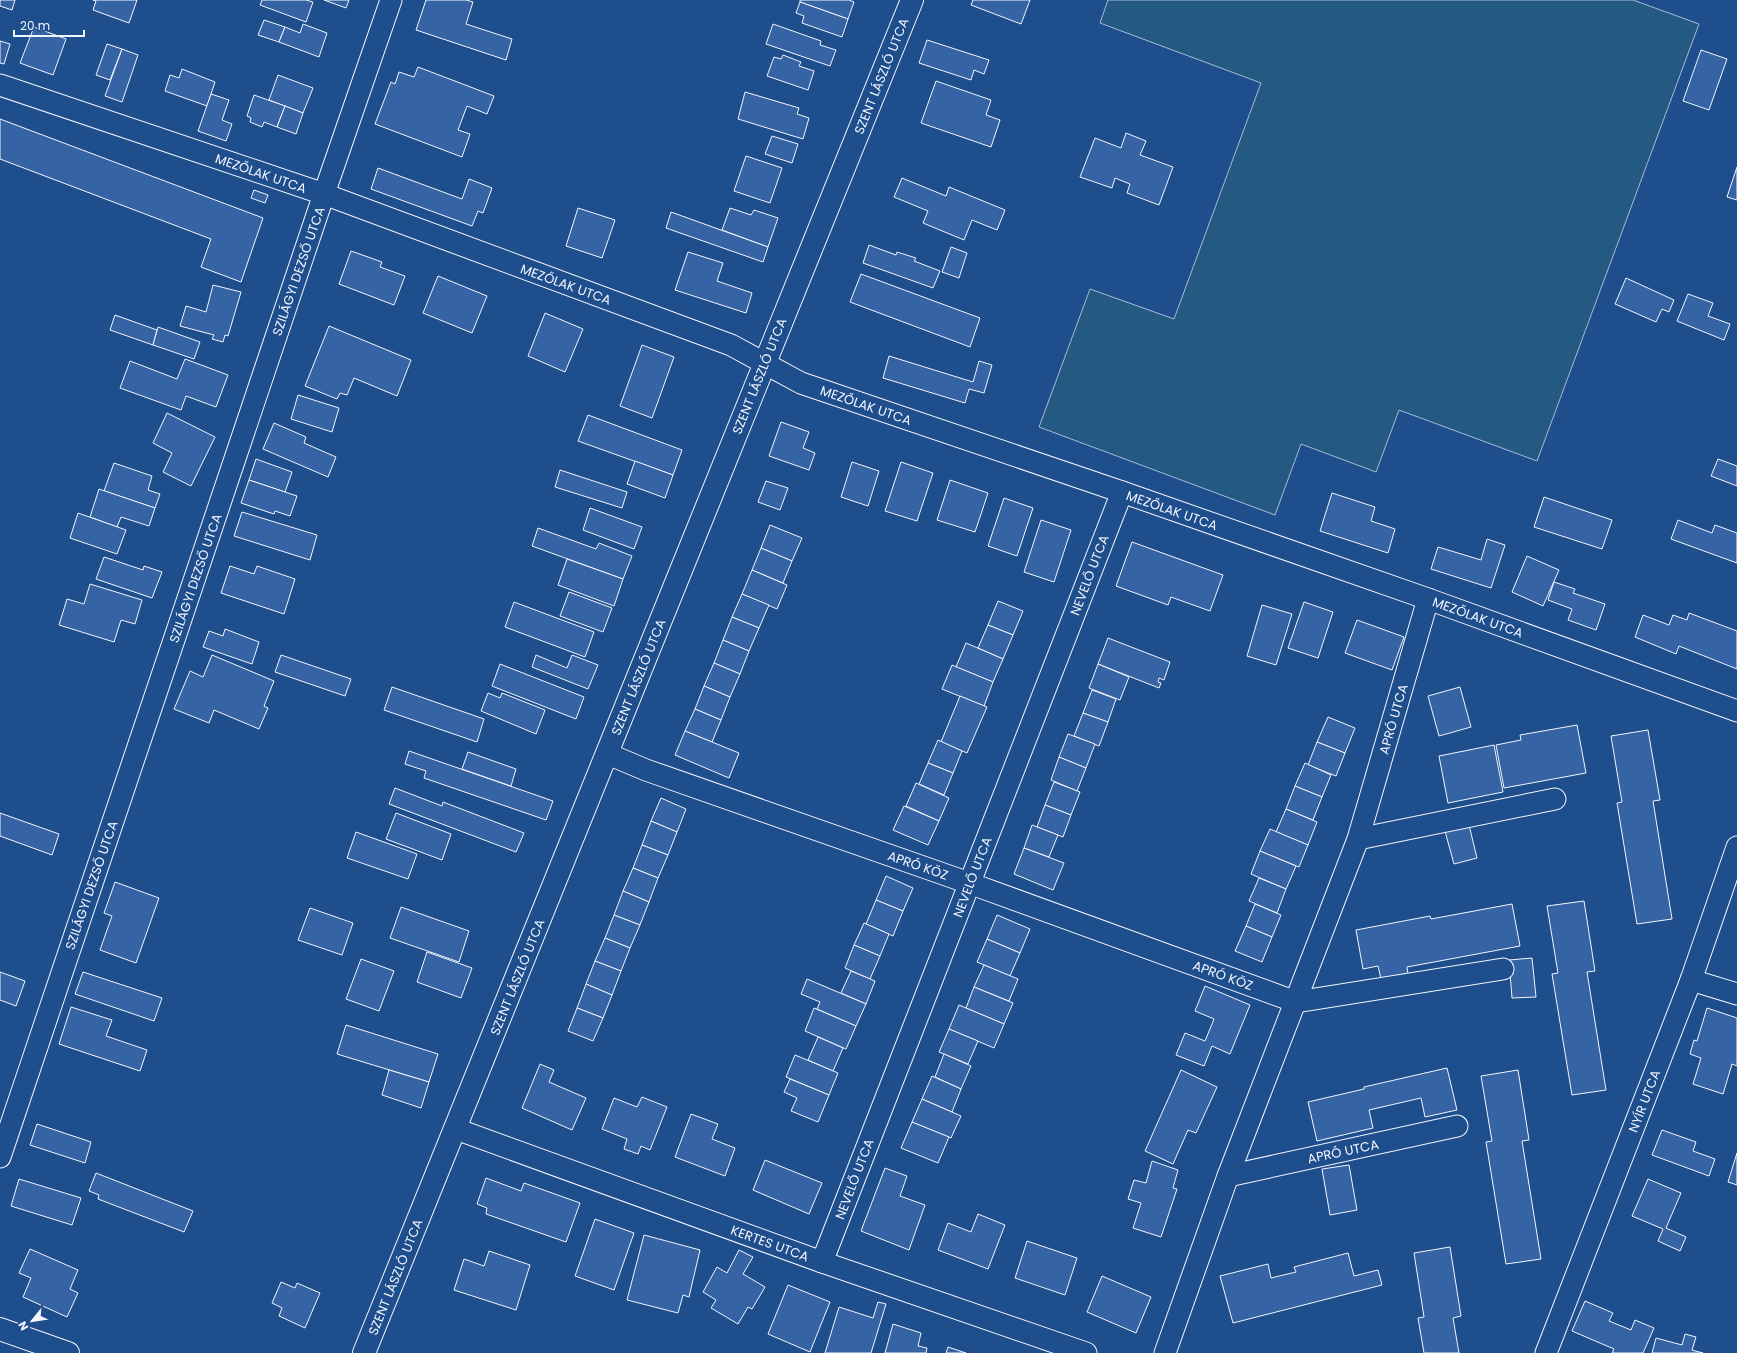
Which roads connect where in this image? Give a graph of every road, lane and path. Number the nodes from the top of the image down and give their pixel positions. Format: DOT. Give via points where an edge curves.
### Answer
graph roads {
  1 [pos="391,0"];
  2 [pos="912,0"];
  3 [pos="0,85"];
  4 [pos="324,194"];
  5 [pos="764,363"];
  6 [pos="1122,492"];
  7 [pos="1428,599"];
  8 [pos="1737,711"];
  9 [pos="608,754"];
  10 [pos="1555,799"];
  11 [pos="1358,838"];
  12 [pos="1737,847"];
  13 [pos="969,883"];
  14 [pos="1503,968"];
  15 [pos="1691,980"];
  16 [pos="1737,994"];
  17 [pos="1296,1002"];
  18 [pos="1457,1126"];
  19 [pos="456,1129"];
  20 [pos="0,1157"];
  21 [pos="1228,1176"];
  22 [pos="822,1262"];
  23 [pos="0,1329"];
  24 [pos="68,1353"];
  25 [pos="364,1353"];
  26 [pos="1086,1353"];
  27 [pos="1165,1353"];
  28 [pos="1546,1353"];
  1 -- 4 [label="street, SZILÁGYI DEZSŐ UTCA"];
  2 -- 5 [label="street, SZENT LÁSZLÓ UTCA"];
  3 -- 4 [label="street, MEZŐLAK UTCA"];
  4 -- 5 [label="street, MEZŐLAK UTCA" via="731,345"];
  4 -- 20 [label="street, SZILÁGYI DEZSŐ UTCA"];
  5 -- 6 [label="street, MEZŐLAK UTCA" via="801,383"];
  5 -- 9 [label="street, SZENT LÁSZLÓ UTCA"];
  6 -- 7 [label="street, MEZŐLAK UTCA"];
  6 -- 13 [label="street, NEVELŐ UTCA"];
  7 -- 8 [label="street, MEZŐLAK UTCA"];
  7 -- 11 [label="street, APRÓ UTCA"];
  9 -- 13 [label="street, APRÓ KÖZ"];
  9 -- 19 [label="street, SZENT LÁSZLÓ UTCA"];
  10 -- 11 [label="street"];
  11 -- 17 [label="street, APRÓ UTCA"];
  12 -- 15 [label="street, NYÍR UTCA"];
  13 -- 17 [label="street, APRÓ KÖZ"];
  13 -- 22 [label="street, NEVELŐ UTCA"];
  14 -- 17 [label="street"];
  15 -- 16 [label="street"];
  15 -- 28 [label="street, NYÍR UTCA"];
  17 -- 21 [label="street, APRÓ UTCA"];
  18 -- 21 [label="street, APRÓ UTCA"];
  19 -- 22 [label="street, KERTES UTCA"];
  19 -- 25 [label="street, SZENT LÁSZLÓ UTCA"];
  21 -- 27 [label="street, APRÓ UTCA"];
  22 -- 26 [label="street, KERTES UTCA"];
  23 -- 24 [label="street"];
}
